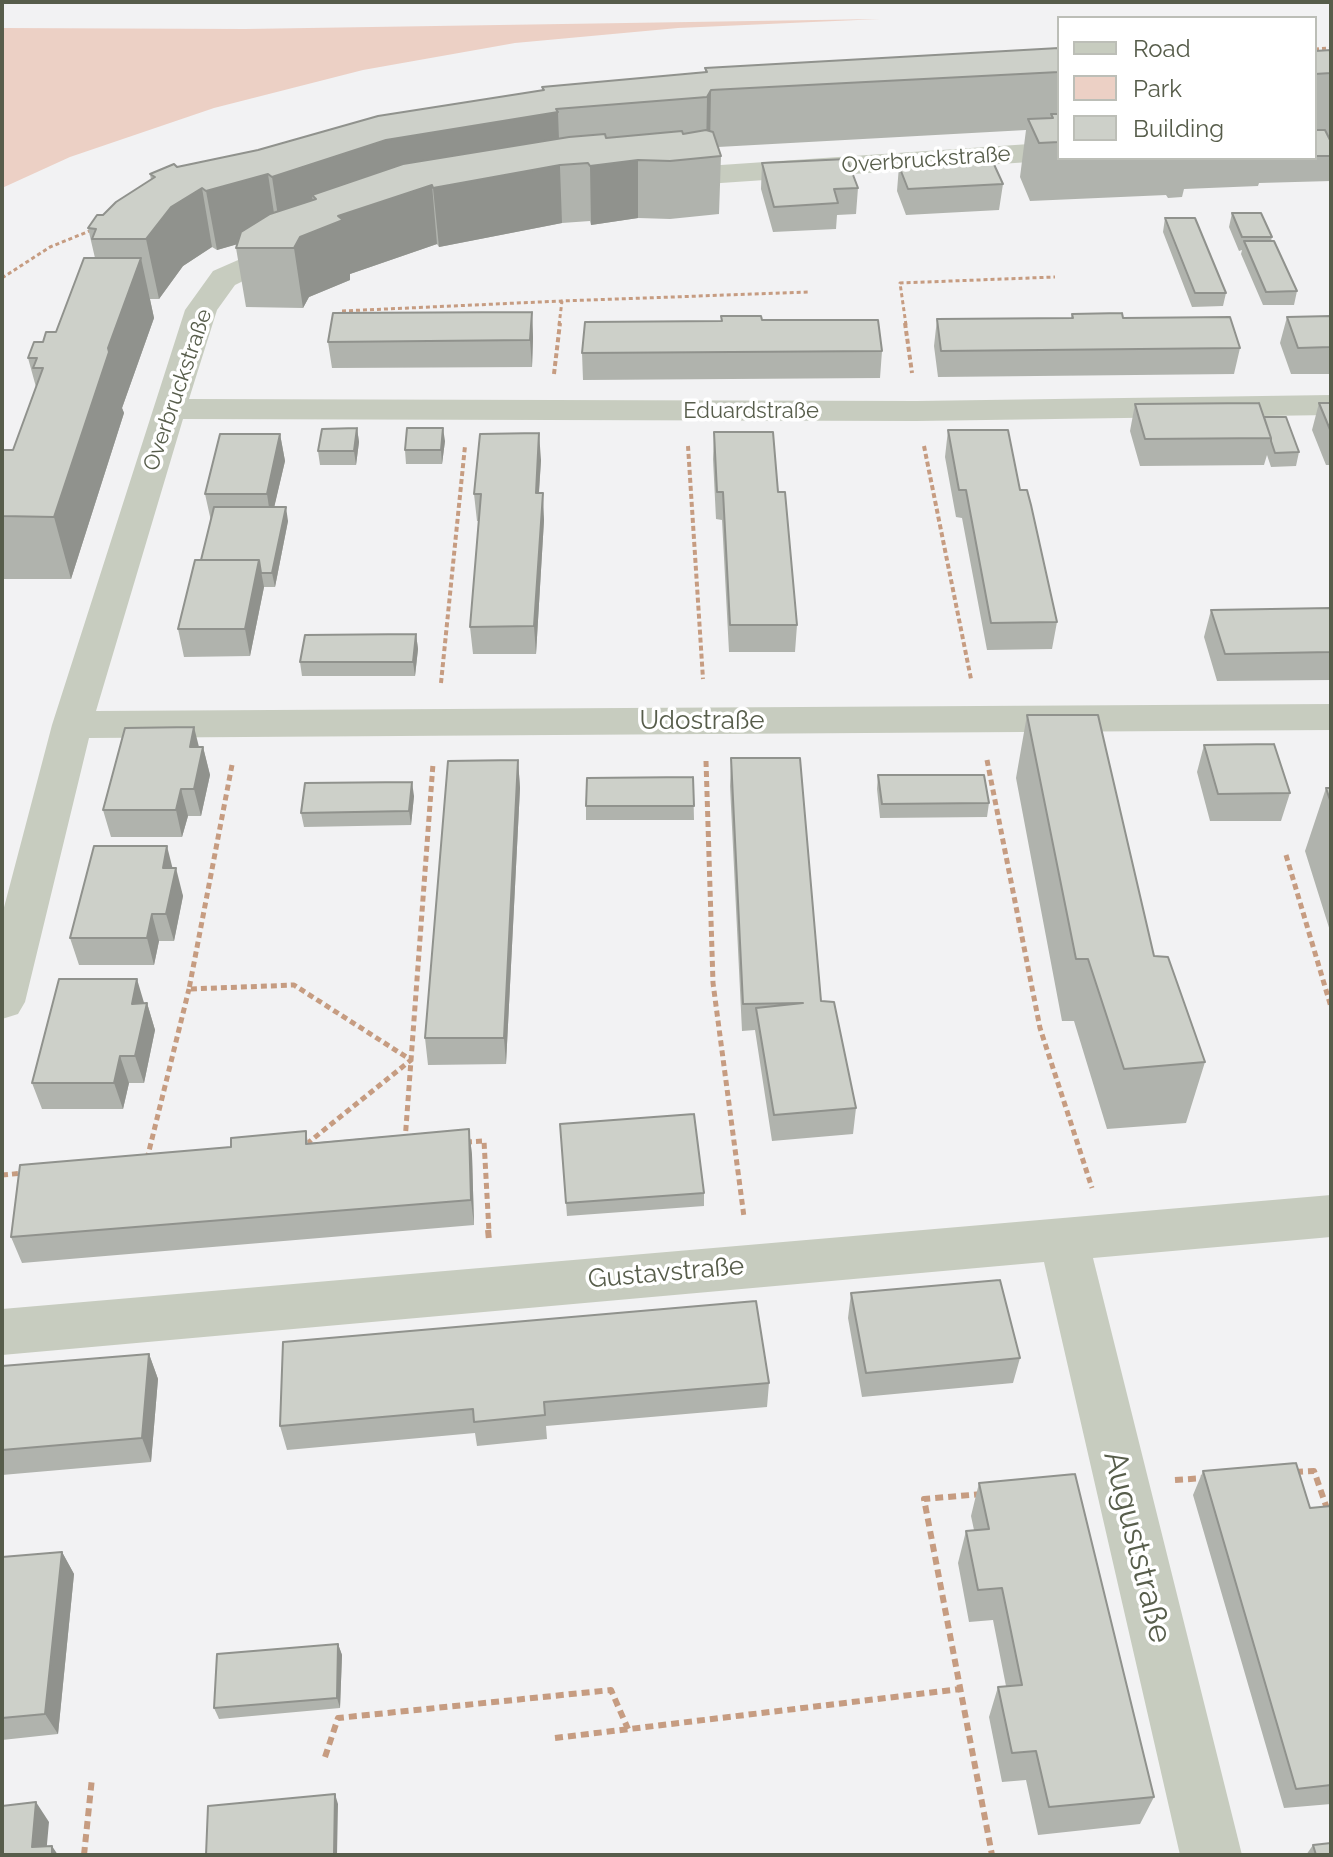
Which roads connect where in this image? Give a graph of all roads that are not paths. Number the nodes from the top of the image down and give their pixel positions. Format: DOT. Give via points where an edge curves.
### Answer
graph roads {
  1 [pos="1057,151"];
  2 [pos="636,180"];
  3 [pos="319,237"];
  4 [pos="1331,405"];
  5 [pos="171,409"];
  6 [pos="1331,717"];
  7 [pos="72,725"];
  8 [pos="2,1002"];
  9 [pos="1331,1216"];
  10 [pos="1063,1238"];
  11 [pos="2,1332"];
  12 [pos="1211,1855"];
  1 -- 2 [label="street, Overbruckstraße"];
  3 -- 5 [label="street, Overbruckstraße" via="224,278 201,310"];
  4 -- 5 [label="street, Eduardstraße"];
  5 -- 7 [label="street, Overbruckstraße"];
  6 -- 7 [label="street, Udostraße"];
  7 -- 8 [label="street, Overbruckstraße"];
  9 -- 10 [label="street, Gustavstraße"];
  10 -- 11 [label="street, Gustavstraße"];
  10 -- 12 [label="street, Auguststraße"];
}
